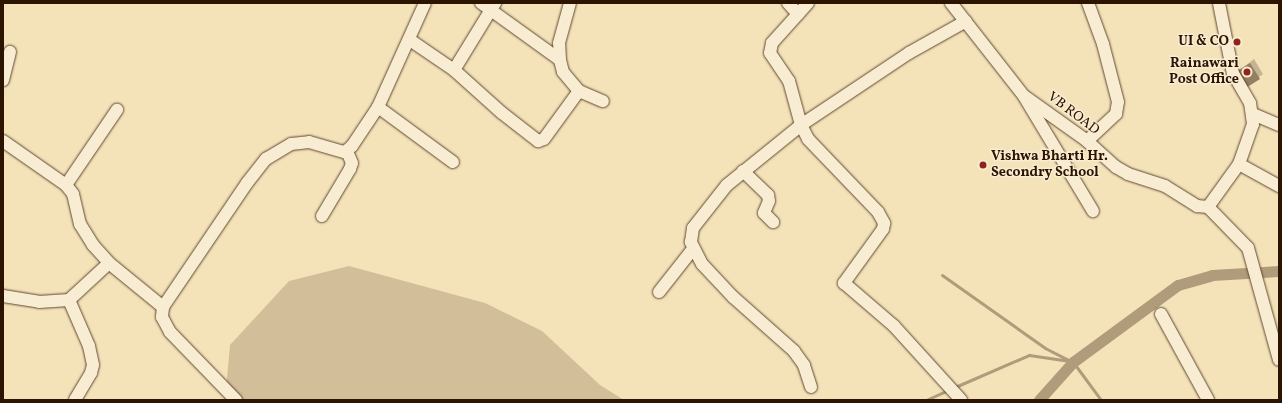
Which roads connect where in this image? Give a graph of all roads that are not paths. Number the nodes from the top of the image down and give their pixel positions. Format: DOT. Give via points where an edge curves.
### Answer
graph roads {
  1 [pos="425,3"];
  2 [pos="481,3"];
  3 [pos="570,3"];
  4 [pos="788,3"];
  5 [pos="808,3"];
  6 [pos="951,3"];
  7 [pos="1088,3"];
  8 [pos="1220,3"];
  9 [pos="493,7"];
  10 [pos="798,14"];
  11 [pos="966,21"];
  12 [pos="410,40"];
  13 [pos="10,52"];
  14 [pos="560,60"];
  15 [pos="454,70"];
  16 [pos="3,80"];
  17 [pos="579,91"];
  18 [pos="1024,96"];
  19 [pos="603,101"];
  20 [pos="378,106"];
  21 [pos="117,110"];
  22 [pos="1253,114"];
  23 [pos="802,125"];
  24 [pos="1279,125"];
  25 [pos="3,141"];
  26 [pos="1086,141"];
  27 [pos="347,151"];
  28 [pos="453,162"];
  29 [pos="1239,164"];
  30 [pos="743,171"];
  31 [pos="66,185"];
  32 [pos="1279,186"];
  33 [pos="1208,207"];
  34 [pos="1093,211"];
  35 [pos="322,216"];
  36 [pos="773,222"];
  37 [pos="693,250"];
  38 [pos="109,263"];
  39 [pos="659,292"];
  40 [pos="3,296"];
  41 [pos="69,300"];
  42 [pos="162,307"];
  43 [pos="1161,314"];
  44 [pos="1279,360"];
  45 [pos="811,387"];
  46 [pos="75,400"];
  47 [pos="236,400"];
  48 [pos="961,400"];
  49 [pos="1208,400"];
  1 -- 12 [label="street"];
  2 -- 9 [label="street"];
  3 -- 14 [label="street" via="559,43"];
  4 -- 10 [label="street"];
  5 -- 10 [label="street"];
  6 -- 11 [label="street, VB ROAD"];
  7 -- 26 [label="street" via="1104,44 1118,102 1116,114"];
  8 -- 22 [label="street" via="1233,74"];
  9 -- 14 [label="street"];
  9 -- 15 [label="street"];
  10 -- 23 [label="street" via="770,48 789,81"];
  11 -- 18 [label="street, VB ROAD"];
  11 -- 23 [label="street" via="909,53"];
  12 -- 15 [label="street"];
  12 -- 20 [label="street"];
  13 -- 16 [label="street"];
  14 -- 17 [label="street" via="563,72"];
  15 -- 17 [label="street" via="538,141 544,139"];
  17 -- 19 [label="street"];
  18 -- 26 [label="street, VB ROAD"];
  18 -- 34 [label="street"];
  20 -- 27 [label="street"];
  20 -- 28 [label="street"];
  21 -- 31 [label="street"];
  22 -- 24 [label="street"];
  22 -- 29 [label="street" via="1248,141"];
  23 -- 30 [label="street"];
  23 -- 48 [label="street" via="822,155 878,212 884,223 883,230 845,280 845,286 894,326"];
  25 -- 31 [label="street"];
  26 -- 33 [label="street, VB ROAD" via="1107,161 1128,174 1156,181 1197,206"];
  27 -- 35 [label="street" via="352,163 350,169"];
  27 -- 42 [label="street" via="301,142 285,147 266,159"];
  29 -- 32 [label="street"];
  29 -- 33 [label="street"];
  30 -- 36 [label="street" via="768,196 769,201 764,213"];
  30 -- 37 [label="street" via="695,222 691,233"];
  31 -- 38 [label="street" via="73,194 85,234"];
  33 -- 44 [label="street" via="1248,248"];
  37 -- 39 [label="street"];
  37 -- 45 [label="street" via="715,280 794,351 804,365"];
  38 -- 41 [label="street"];
  38 -- 42 [label="street"];
  40 -- 41 [label="street" via="39,302"];
  41 -- 46 [label="street" via="89,346 93,365"];
  42 -- 47 [label="street" via="162,317 170,332"];
  43 -- 49 [label="street"];
}
